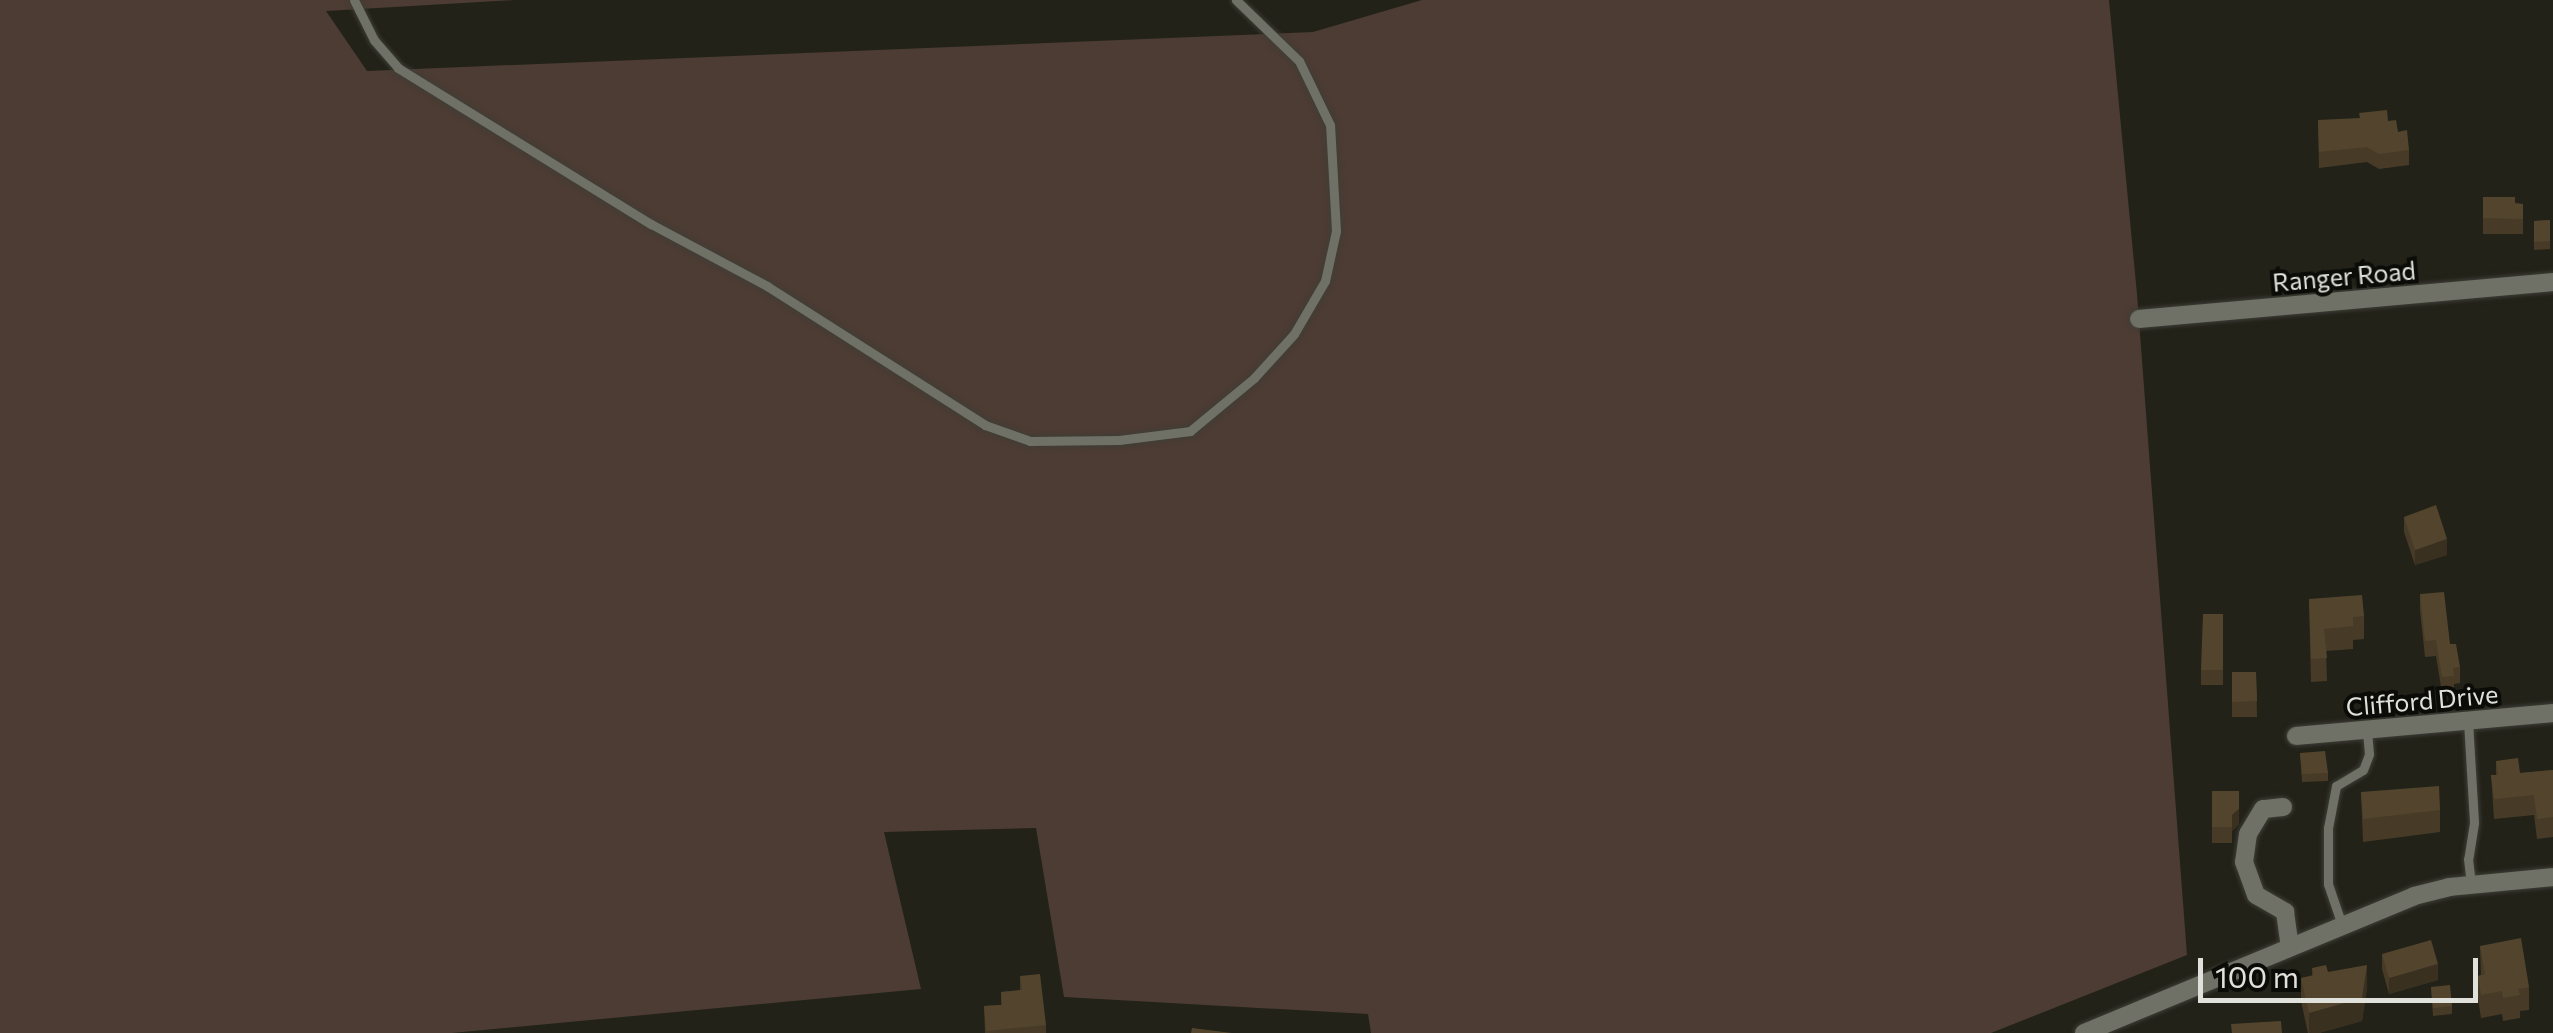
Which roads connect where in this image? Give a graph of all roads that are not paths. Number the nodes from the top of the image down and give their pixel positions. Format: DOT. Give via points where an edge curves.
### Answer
graph roads {
  1 [pos="354,0"];
  2 [pos="1236,0"];
  3 [pos="2553,282"];
  4 [pos="2140,320"];
  5 [pos="2553,713"];
  6 [pos="2468,721"];
  7 [pos="2367,730"];
  8 [pos="2296,736"];
  9 [pos="2283,807"];
  10 [pos="2553,877"];
  11 [pos="2471,885"];
  12 [pos="2342,924"];
  13 [pos="2290,946"];
  14 [pos="2084,1033"];
  1 -- 2 [label="lane" via="398,68 651,224 767,286 985,425 1030,441 1190,431 1294,334 1325,281 1336,230 1330,125 1298,61"];
  3 -- 4 [label="street, Ranger Road"];
  5 -- 6 [label="street, Clifford Drive"];
  6 -- 7 [label="street, Clifford Drive"];
  6 -- 11 [label="lane"];
  7 -- 8 [label="street, Clifford Drive"];
  7 -- 12 [label="lane" via="2363,770 2336,786 2328,828 2328,884"];
  9 -- 13 [label="street" via="2263,809 2248,834 2244,862 2256,895 2285,912"];
  10 -- 11 [label="street"];
  11 -- 12 [label="street" via="2414,896"];
  12 -- 13 [label="street"];
  13 -- 14 [label="street"];
}
